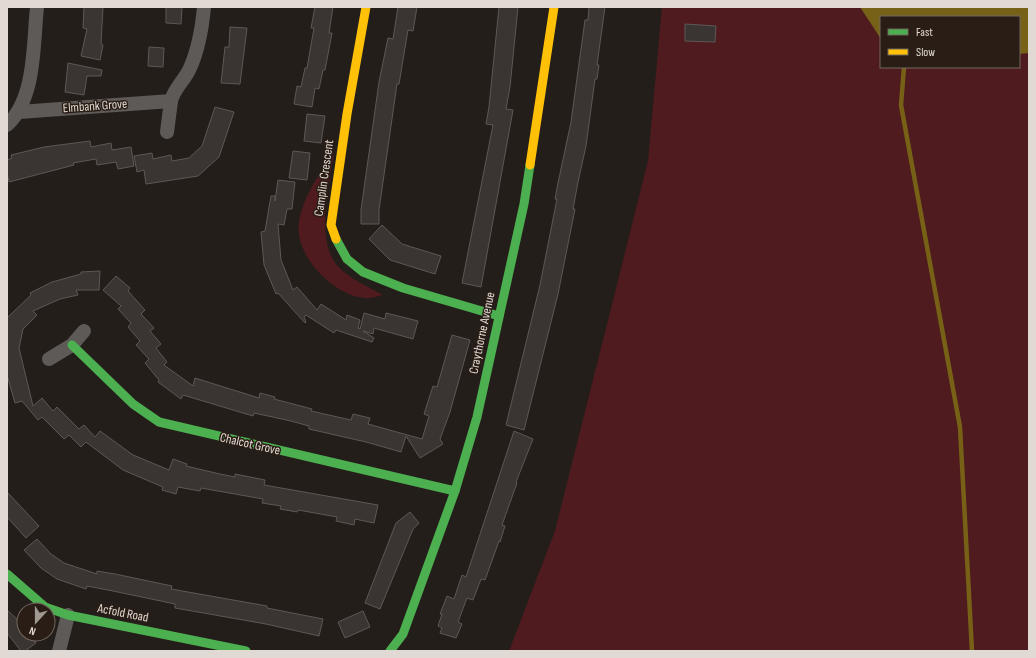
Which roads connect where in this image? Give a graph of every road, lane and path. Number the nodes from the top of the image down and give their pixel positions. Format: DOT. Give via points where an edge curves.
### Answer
graph roads {
  1 [pos="37,7"];
  2 [pos="204,7"];
  3 [pos="366,7"];
  4 [pos="554,7"];
  5 [pos="171,101"];
  6 [pos="19,112"];
  7 [pos="7,125"];
  8 [pos="167,132"];
  9 [pos="499,316"];
  10 [pos="84,331"];
  11 [pos="72,345"];
  12 [pos="49,359"];
  13 [pos="455,491"];
  14 [pos="7,574"];
  15 [pos="68,615"];
  16 [pos="59,651"];
  17 [pos="246,651"];
  18 [pos="390,651"];
  1 -- 6 [label="street" via="34,54"];
  2 -- 5 [label="street" via="200,42 189,70 172,94"];
  3 -- 9 [label="street, Camplin Crescent" via="331,225 338,246 347,260 363,272 403,288"];
  4 -- 9 [label="street, Craythorne Avenue" via="524,204"];
  5 -- 6 [label="street, Elmbank Grove"];
  5 -- 8 [label="street"];
  6 -- 7 [label="street"];
  9 -- 13 [label="street, Craythorne Avenue" via="477,417"];
  10 -- 11 [label="street"];
  11 -- 12 [label="street"];
  11 -- 13 [label="street, Chalcot Grove" via="133,404 159,422"];
  13 -- 18 [label="street, Craythorne Avenue" via="403,634"];
  14 -- 15 [label="street, Acfold Road" via="45,606"];
  15 -- 16 [label="street"];
  15 -- 17 [label="street, Acfold Road"];
}
